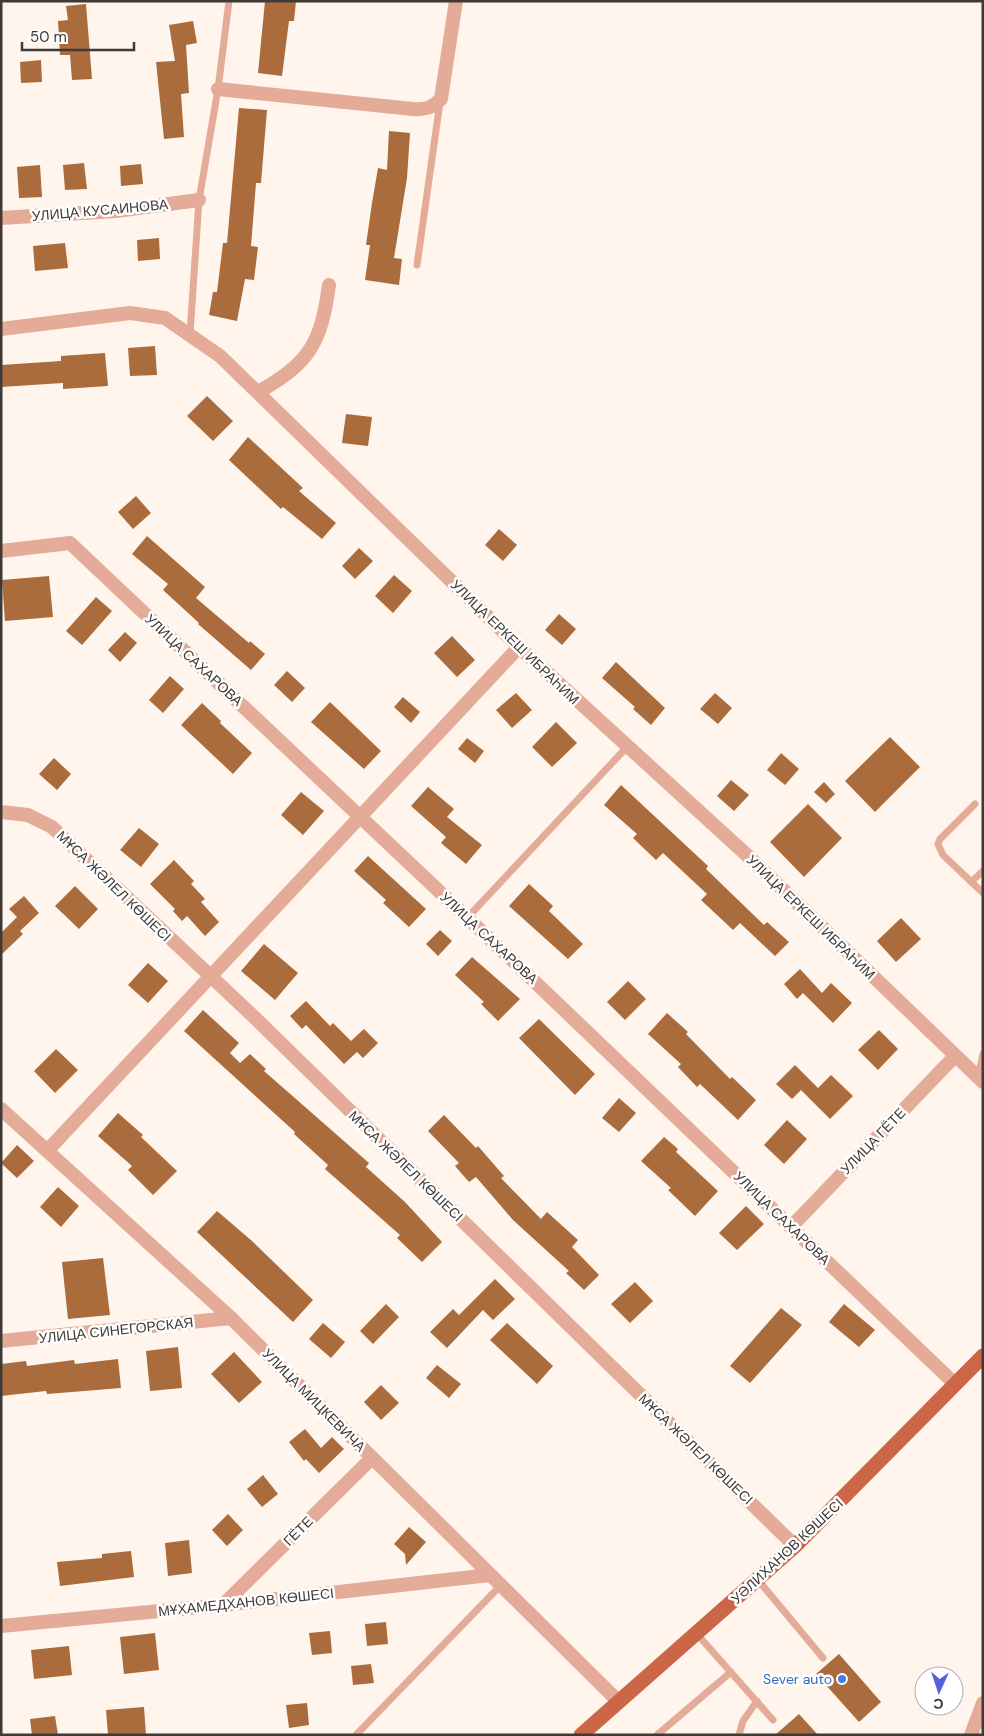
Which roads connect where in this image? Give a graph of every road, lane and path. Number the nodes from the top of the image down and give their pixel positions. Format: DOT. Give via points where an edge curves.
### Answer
graph roads {
  1 [pos="229,1"];
  2 [pos="456,1"];
  3 [pos="218,88"];
  4 [pos="441,100"];
  5 [pos="199,200"];
  6 [pos="1,218"];
  7 [pos="417,265"];
  8 [pos="329,285"];
  9 [pos="1,329"];
  10 [pos="190,334"];
  11 [pos="258,392"];
  12 [pos="1,551"];
  13 [pos="519,648"];
  14 [pos="627,747"];
  15 [pos="974,804"];
  16 [pos="1,812"];
  17 [pos="359,816"];
  18 [pos="983,870"];
  19 [pos="972,882"];
  20 [pos="983,893"];
  21 [pos="467,918"];
  22 [pos="210,978"];
  23 [pos="983,1054"];
  24 [pos="955,1056"];
  25 [pos="980,1079"];
  26 [pos="1,1109"];
  27 [pos="46,1151"];
  28 [pos="791,1227"];
  29 [pos="231,1318"];
  30 [pos="1,1341"];
  31 [pos="983,1356"];
  32 [pos="955,1384"];
  33 [pos="372,1458"];
  34 [pos="795,1546"];
  35 [pos="490,1575"];
  36 [pos="758,1580"];
  37 [pos="501,1586"];
  38 [pos="223,1605"];
  39 [pos="1,1626"];
  40 [pos="697,1634"];
  41 [pos="823,1658"];
  42 [pos="731,1672"];
  43 [pos="618,1701"];
  44 [pos="757,1701"];
  45 [pos="983,1703"];
  46 [pos="773,1720"];
  47 [pos="584,1734"];
  48 [pos="356,1735"];
  49 [pos="657,1735"];
  50 [pos="739,1735"];
  51 [pos="971,1735"];
  1 -- 3 [label="lane"];
  2 -- 4 [label="street"];
  3 -- 4 [label="street" via="422,110"];
  3 -- 5 [label="lane"];
  4 -- 7 [label="lane"];
  5 -- 6 [label="street, УЛИЦА КУСАИНОВА" via="116,211"];
  5 -- 10 [label="lane"];
  8 -- 11 [label="street" via="319,336 304,359 284,378"];
  9 -- 10 [label="street, УЛИЦА ЕРКЕШ ИБРАҺИМ" via="130,313 165,318"];
  10 -- 11 [label="street, УЛИЦА ЕРКЕШ ИБРАҺИМ" via="220,356"];
  11 -- 13 [label="street, УЛИЦА ЕРКЕШ ИБРАҺИМ"];
  12 -- 17 [label="street, УЛИЦА САХАРОВА" via="70,543"];
  13 -- 14 [label="street, УЛИЦА ЕРКЕШ ИБРАҺИМ"];
  13 -- 17 [label="street"];
  14 -- 21 [label="lane"];
  14 -- 24 [label="street, УЛИЦА ЕРКЕШ ИБРАҺИМ" via="749,857"];
  15 -- 19 [label="lane" via="938,844 943,855"];
  16 -- 22 [label="street, МҰСА ЖӘЛЕЛ КӨШЕСІ" via="28,815 52,827"];
  17 -- 21 [label="street, УЛИЦА САХАРОВА"];
  17 -- 22 [label="street"];
  18 -- 19 [label="lane"];
  19 -- 20 [label="lane"];
  21 -- 28 [label="street, УЛИЦА САХАРОВА"];
  22 -- 27 [label="street"];
  22 -- 34 [label="street, МҰСА ЖӘЛЕЛ КӨШЕСІ" via="253,1016"];
  23 -- 25 [label="lane"];
  24 -- 25 [label="street, УЛИЦА ЕРКЕШ ИБРАҺИМ"];
  24 -- 28 [label="street, УЛИЦА ГЁТЕ"];
  26 -- 27 [label="street, УЛИЦА МИЦКЕВИЧА"];
  27 -- 29 [label="street, УЛИЦА МИЦКЕВИЧА"];
  28 -- 32 [label="street, УЛИЦА САХАРОВА"];
  29 -- 30 [label="street, УЛИЦА СИНЕГОРСКАЯ"];
  29 -- 33 [label="street, УЛИЦА МИЦКЕВИЧА"];
  31 -- 32 [label="main road, УӘЛИХАНОВ КӨШЕСІ"];
  32 -- 34 [label="main road, УӘЛИХАНОВ КӨШЕСІ"];
  33 -- 35 [label="street, УЛИЦА МИЦКЕВИЧА"];
  33 -- 38 [label="street, ГЁТЕ"];
  34 -- 36 [label="main road, УӘЛИХАНОВ КӨШЕСІ"];
  35 -- 37 [label="street, УЛИЦА МИЦКЕВИЧА"];
  35 -- 38 [label="street, МҰХАМЕДХАНОВ КӨШЕСІ"];
  36 -- 40 [label="main road, УӘЛИХАНОВ КӨШЕСІ"];
  36 -- 41 [label="lane"];
  37 -- 43 [label="street, УЛИЦА МИЦКЕВИЧА"];
  37 -- 48 [label="lane"];
  38 -- 39 [label="street, МҰХАМЕДХАНОВ КӨШЕСІ"];
  40 -- 42 [label="lane"];
  40 -- 43 [label="main road, УӘЛИХАНОВ КӨШЕСІ"];
  42 -- 44 [label="lane"];
  42 -- 49 [label="lane"];
  43 -- 47 [label="main road, УӘЛИХАНОВ КӨШЕСІ"];
  44 -- 46 [label="lane"];
  44 -- 50 [label="lane" via="743,1721"];
  45 -- 51 [label="street"];
}
